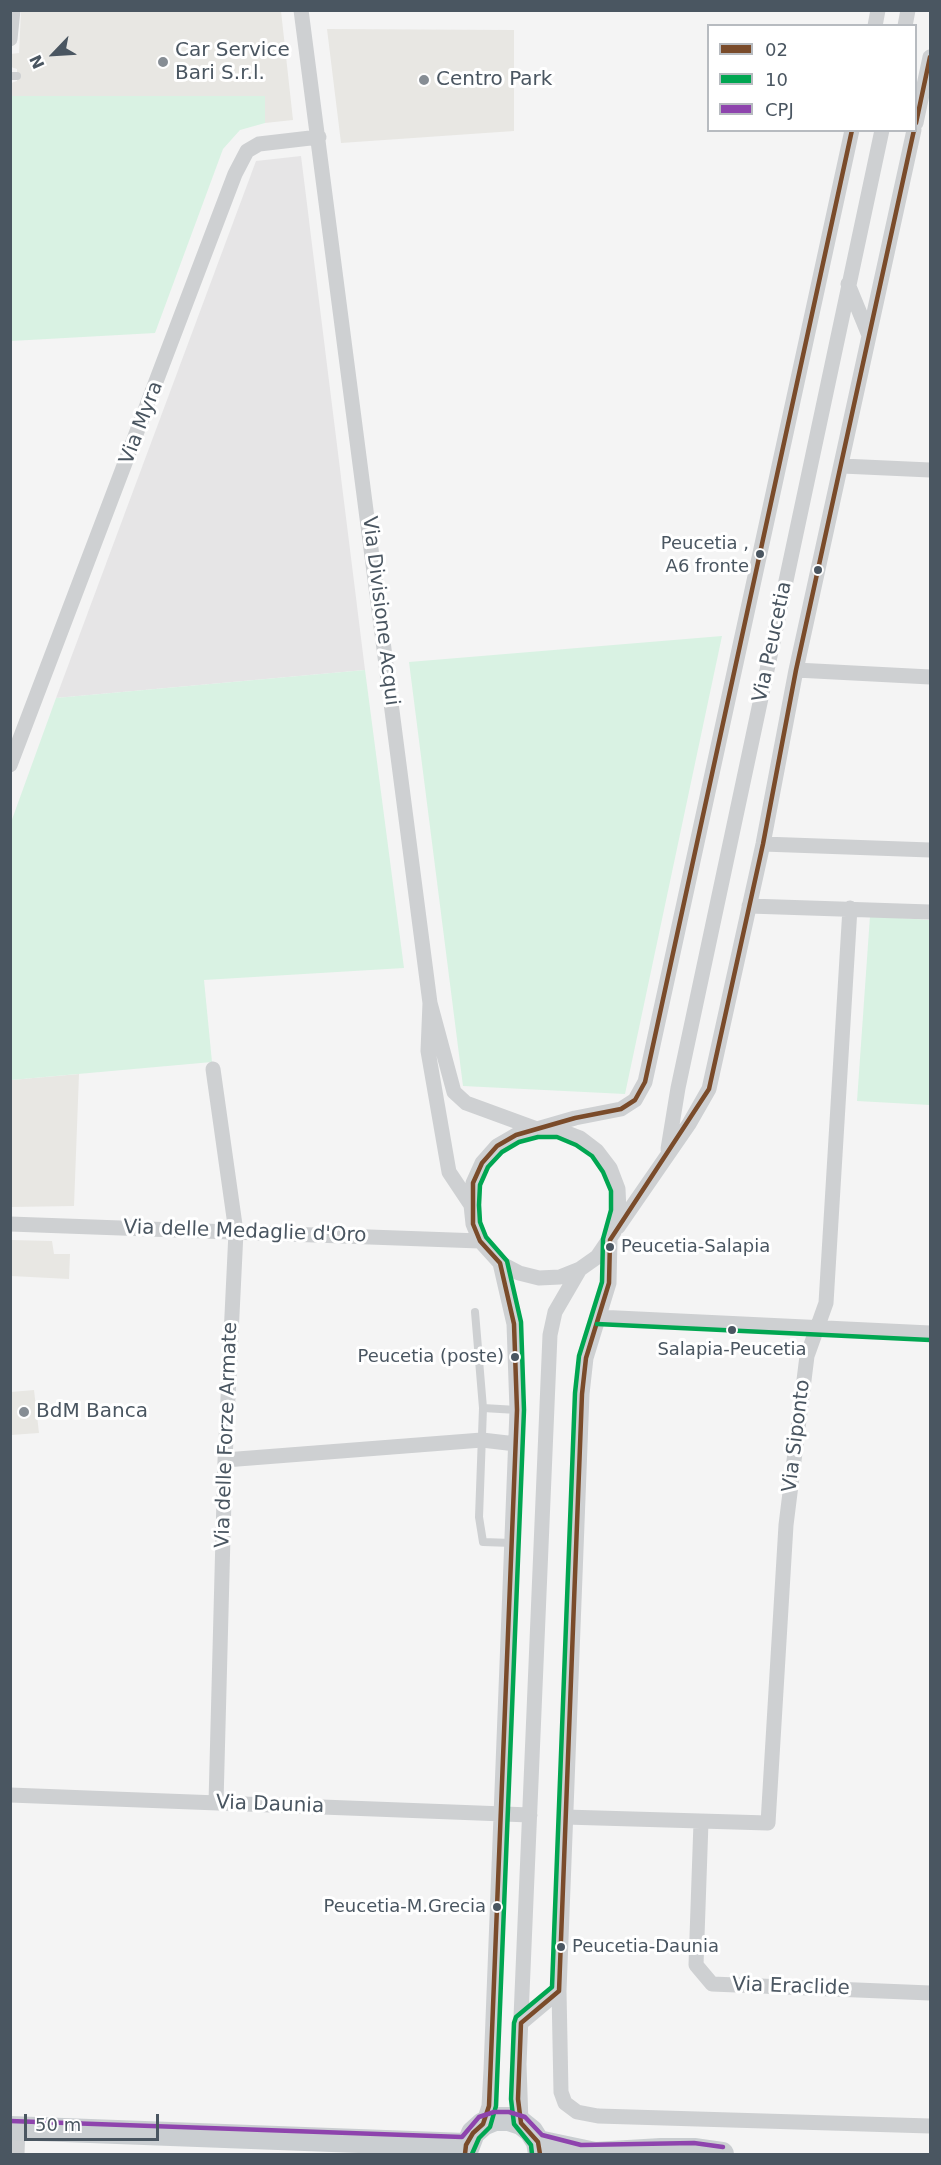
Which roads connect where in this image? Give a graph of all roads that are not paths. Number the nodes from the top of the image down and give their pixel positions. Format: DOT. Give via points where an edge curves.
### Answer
graph roads {
  1 [pos="13,10"];
  2 [pos="301,10"];
  3 [pos="10,39"];
  4 [pos="930,57"];
  5 [pos="917,114"];
  6 [pos="852,132"];
  7 [pos="882,132"];
  8 [pos="914,132"];
  9 [pos="319,136"];
  10 [pos="849,284"];
  11 [pos="868,333"];
  12 [pos="842,466"];
  13 [pos="930,470"];
  14 [pos="796,670"];
  15 [pos="930,677"];
  16 [pos="10,765"];
  17 [pos="763,844"];
  18 [pos="930,850"];
  19 [pos="749,906"];
  20 [pos="850,908"];
  21 [pos="930,912"];
  22 [pos="430,1003"];
  23 [pos="213,1070"];
  24 [pos="537,1129"];
  25 [pos="667,1155"];
  26 [pos="471,1205"];
  27 [pos="10,1224"];
  28 [pos="236,1232"];
  29 [pos="612,1236"];
  30 [pos="480,1241"];
  31 [pos="500,1263"];
  32 [pos="580,1269"];
  33 [pos="475,1312"];
  34 [pos="597,1317"];
  35 [pos="817,1328"];
  36 [pos="930,1333"];
  37 [pos="483,1408"];
  38 [pos="517,1410"];
  39 [pos="482,1440"];
  40 [pos="516,1444"];
  41 [pos="225,1460"];
  42 [pos="512,1543"];
  43 [pos="10,1795"];
  44 [pos="216,1803"];
  45 [pos="500,1814"];
  46 [pos="530,1815"];
  47 [pos="565,1817"];
  48 [pos="701,1822"];
  49 [pos="559,1991"];
  50 [pos="930,1993"];
  51 [pos="521,2022"];
  52 [pos="521,2123"];
  53 [pos="483,2124"];
  54 [pos="930,2126"];
  55 [pos="14,2128"];
  56 [pos="539,2148"];
  57 [pos="466,2150"];
  58 [pos="17,2154"];
  59 [pos="722,2154"];
  1 -- 3 [label="street"];
  2 -- 9 [label="street, Via Divisione Acqui"];
  4 -- 5 [label="street"];
  6 -- 24 [label="street, Via Peucetia" via="645,1082 635,1100 621,1109"];
  7 -- 10 [label="street, Via Peucetia"];
  8 -- 11 [label="street, Via Peucetia"];
  9 -- 16 [label="street, Via Myra" via="260,144 247,151 235,174"];
  9 -- 22 [label="street, Via Divisione Acqui"];
  10 -- 11 [label="street"];
  10 -- 25 [label="street, Via Peucetia"];
  11 -- 12 [label="street, Via Peucetia"];
  12 -- 13 [label="street"];
  12 -- 14 [label="street, Via Peucetia"];
  14 -- 15 [label="street"];
  14 -- 17 [label="street, Via Peucetia"];
  17 -- 18 [label="street"];
  17 -- 19 [label="street, Via Peucetia"];
  19 -- 20 [label="street"];
  19 -- 25 [label="street, Via Peucetia" via="709,1089"];
  20 -- 21 [label="street"];
  20 -- 35 [label="street, Via Siponto" via="826,1303"];
  22 -- 24 [label="street, Via Peucetia" via="454,1092 466,1103"];
  22 -- 26 [label="street, Via Divisione Acqui" via="428,1051 450,1172"];
  23 -- 28 [label="street, Via delle Forze Armate"];
  24 -- 26 [label="street, Via Peucetia" via="497,1146 482,1163 473,1183"];
  24 -- 29 [label="street, Via Peucetia" via="559,1130 580,1138 597,1150 610,1168 618,1189 619,1211"];
  25 -- 29 [label="street, Via Peucetia"];
  26 -- 30 [label="street, Via Peucetia"];
  27 -- 28 [label="street, Via delle Medaglie d'Oro"];
  28 -- 30 [label="street, Via delle Medaglie d'Oro"];
  28 -- 41 [label="street, Via delle Forze Armate"];
  29 -- 32 [label="street, Via Peucetia" via="597,1257"];
  29 -- 34 [label="street, Via Peucetia" via="609,1283"];
  30 -- 31 [label="street, Via Peucetia"];
  31 -- 32 [label="street, Via Peucetia" via="539,1278 560,1277"];
  31 -- 38 [label="street" via="515,1333"];
  32 -- 46 [label="street" via="555,1312 550,1335"];
  33 -- 37 [label="lane"];
  34 -- 35 [label="street"];
  34 -- 47 [label="street, Via Peucetia" via="586,1358 582,1395"];
  35 -- 36 [label="street"];
  35 -- 48 [label="street, Via Siponto" via="807,1356 786,1525 768,1823"];
  37 -- 38 [label="lane"];
  37 -- 39 [label="lane"];
  38 -- 40 [label="street"];
  39 -- 40 [label="street"];
  39 -- 41 [label="street"];
  39 -- 42 [label="lane" via="479,1517 483,1542"];
  40 -- 42 [label="street"];
  41 -- 44 [label="street, Via delle Forze Armate"];
  42 -- 45 [label="street"];
  43 -- 44 [label="street, Via Daunia"];
  44 -- 45 [label="street, Via Daunia"];
  45 -- 46 [label="street, Via Daunia"];
  45 -- 53 [label="street" via="491,2070 489,2106"];
  46 -- 51 [label="street"];
  47 -- 48 [label="street"];
  47 -- 49 [label="street, Via Peucetia"];
  48 -- 50 [label="street, Via Eraclide" via="696,1965 712,1984"];
  49 -- 51 [label="street"];
  49 -- 54 [label="street, Via Peucetia" via="561,2092 565,2103 577,2112 598,2116"];
  51 -- 52 [label="street"];
  52 -- 53 [label="main road" via="495,2119"];
  52 -- 56 [label="main road"];
  53 -- 57 [label="main road" via="473,2133"];
  55 -- 57 [label="main road"];
  55 -- 58 [label="street"];
  56 -- 59 [label="main road" via="595,2154 694,2150"];
}
